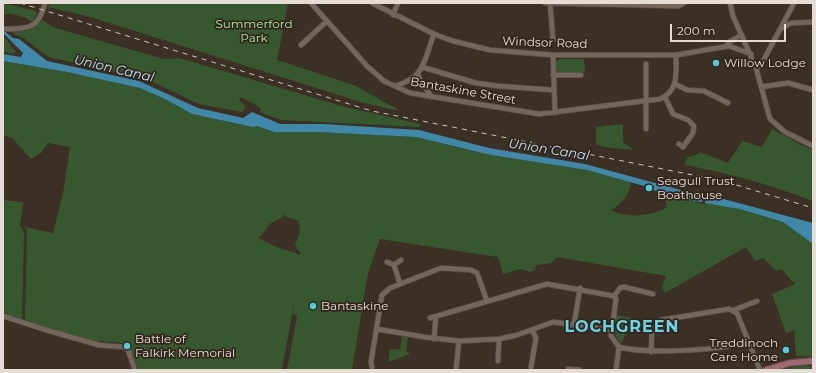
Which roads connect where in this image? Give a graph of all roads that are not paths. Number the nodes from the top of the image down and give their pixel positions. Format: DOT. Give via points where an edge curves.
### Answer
graph roads {
  1 [pos="45,3"];
  2 [pos="310,3"];
  3 [pos="372,3"];
  4 [pos="398,3"];
  5 [pos="545,3"];
  6 [pos="550,3"];
  7 [pos="579,3"];
  8 [pos="684,3"];
  9 [pos="730,3"];
  10 [pos="794,3"];
  11 [pos="393,15"];
  12 [pos="327,21"];
  13 [pos="813,22"];
  14 [pos="782,28"];
  15 [pos="6,29"];
  16 [pos="434,34"];
  17 [pos="742,35"];
  18 [pos="553,40"];
  19 [pos="301,45"];
  20 [pos="726,46"];
  21 [pos="751,54"];
  22 [pos="553,55"];
  23 [pos="676,55"];
  24 [pos="646,64"];
  25 [pos="422,67"];
  26 [pos="756,68"];
  27 [pos="418,74"];
  28 [pos="553,75"];
  29 [pos="581,75"];
  30 [pos="675,84"];
  31 [pos="395,86"];
  32 [pos="761,87"];
  33 [pos="553,90"];
  34 [pos="813,90"];
  35 [pos="432,97"];
  36 [pos="665,97"];
  37 [pos="646,101"];
  38 [pos="728,102"];
  39 [pos="555,113"];
  40 [pos="646,129"];
  41 [pos="679,144"];
  42 [pos="813,146"];
  43 [pos="401,260"];
  44 [pos="387,262"];
  45 [pos="394,265"];
  46 [pos="400,284"];
  47 [pos="580,288"];
  48 [pos="653,294"];
  49 [pos="614,296"];
  50 [pos="487,301"];
  51 [pos="757,301"];
  52 [pos="734,310"];
  53 [pos="3,316"];
  54 [pos="436,316"];
  55 [pos="430,318"];
  56 [pos="574,325"];
  57 [pos="377,329"];
  58 [pos="532,330"];
  59 [pos="611,330"];
  60 [pos="434,339"];
  61 [pos="499,339"];
  62 [pos="459,341"];
  63 [pos="749,341"];
  64 [pos="619,347"];
  65 [pos="651,352"];
  66 [pos="498,361"];
  67 [pos="813,361"];
  68 [pos="374,367"];
  69 [pos="531,367"];
  70 [pos="568,369"];
  71 [pos="135,370"];
  72 [pos="456,370"];
  73 [pos="579,370"];
  74 [pos="616,370"];
  75 [pos="760,370"];
  76 [pos="766,370"];
  1 -- 15 [label="street" via="37,22 28,28"];
  2 -- 12 [label="street, Bantaskine Street"];
  3 -- 11 [label="street, Windsor Road"];
  4 -- 11 [label="street"];
  5 -- 6 [label="street"];
  6 -- 7 [label="street"];
  6 -- 18 [label="street"];
  7 -- 8 [label="street" via="679,6"];
  9 -- 17 [label="street"];
  10 -- 14 [label="street"];
  11 -- 16 [label="street, Windsor Road"];
  12 -- 19 [label="street"];
  12 -- 31 [label="street, Bantaskine Street" via="362,62 384,81"];
  13 -- 14 [label="street" via="791,23"];
  14 -- 26 [label="street" via="761,65"];
  16 -- 22 [label="street, Windsor Road" via="490,50"];
  16 -- 25 [label="street"];
  17 -- 20 [label="street, Windsor Road"];
  17 -- 21 [label="street"];
  20 -- 21 [label="street, Windsor Road"];
  20 -- 23 [label="street, Windsor Road"];
  21 -- 26 [label="street"];
  22 -- 23 [label="street, Windsor Road"];
  22 -- 28 [label="street"];
  23 -- 30 [label="street"];
  24 -- 37 [label="street"];
  25 -- 27 [label="street"];
  25 -- 33 [label="street" via="476,83"];
  26 -- 32 [label="street"];
  27 -- 31 [label="street" via="412,80"];
  27 -- 35 [label="street"];
  28 -- 29 [label="street"];
  28 -- 33 [label="street"];
  30 -- 36 [label="street"];
  30 -- 38 [label="street" via="687,90 704,91"];
  31 -- 35 [label="street, Bantaskine Street" via="410,93"];
  32 -- 34 [label="street" via="788,83"];
  32 -- 42 [label="street" via="768,114 775,125"];
  33 -- 39 [label="street"];
  35 -- 39 [label="street, Bantaskine Street" via="539,114"];
  36 -- 37 [label="street, Bantaskine Street"];
  36 -- 41 [label="street" via="673,114 688,120 694,126 693,133 683,147"];
  37 -- 39 [label="street, Bantaskine Street"];
  37 -- 40 [label="street"];
  43 -- 45 [label="street"];
  44 -- 45 [label="street"];
  45 -- 46 [label="street"];
  46 -- 50 [label="street" via="441,268 471,270 480,278"];
  46 -- 57 [label="street" via="382,295"];
  47 -- 49 [label="street"];
  47 -- 50 [label="street" via="547,284"];
  47 -- 56 [label="street"];
  48 -- 49 [label="street" via="624,287"];
  49 -- 59 [label="street" via="616,300"];
  50 -- 54 [label="street"];
  51 -- 52 [label="street"];
  52 -- 63 [label="street"];
  52 -- 65 [label="street" via="725,308 661,320 652,331"];
  53 -- 71 [label="street" via="99,345 124,347 128,350"];
  54 -- 55 [label="street"];
  54 -- 60 [label="street"];
  56 -- 58 [label="street" via="553,322"];
  56 -- 59 [label="street"];
  57 -- 60 [label="street"];
  57 -- 68 [label="street" via="371,362"];
  58 -- 61 [label="street"];
  58 -- 69 [label="street" via="536,338"];
  59 -- 64 [label="street"];
  60 -- 62 [label="street"];
  61 -- 62 [label="street"];
  61 -- 66 [label="street"];
  62 -- 72 [label="street"];
  63 -- 65 [label="street" via="732,346"];
  63 -- 75 [label="street"];
  64 -- 65 [label="street"];
  64 -- 74 [label="street"];
  67 -- 76 [label="main road" via="790,363"];
  70 -- 73 [label="street"];
}
